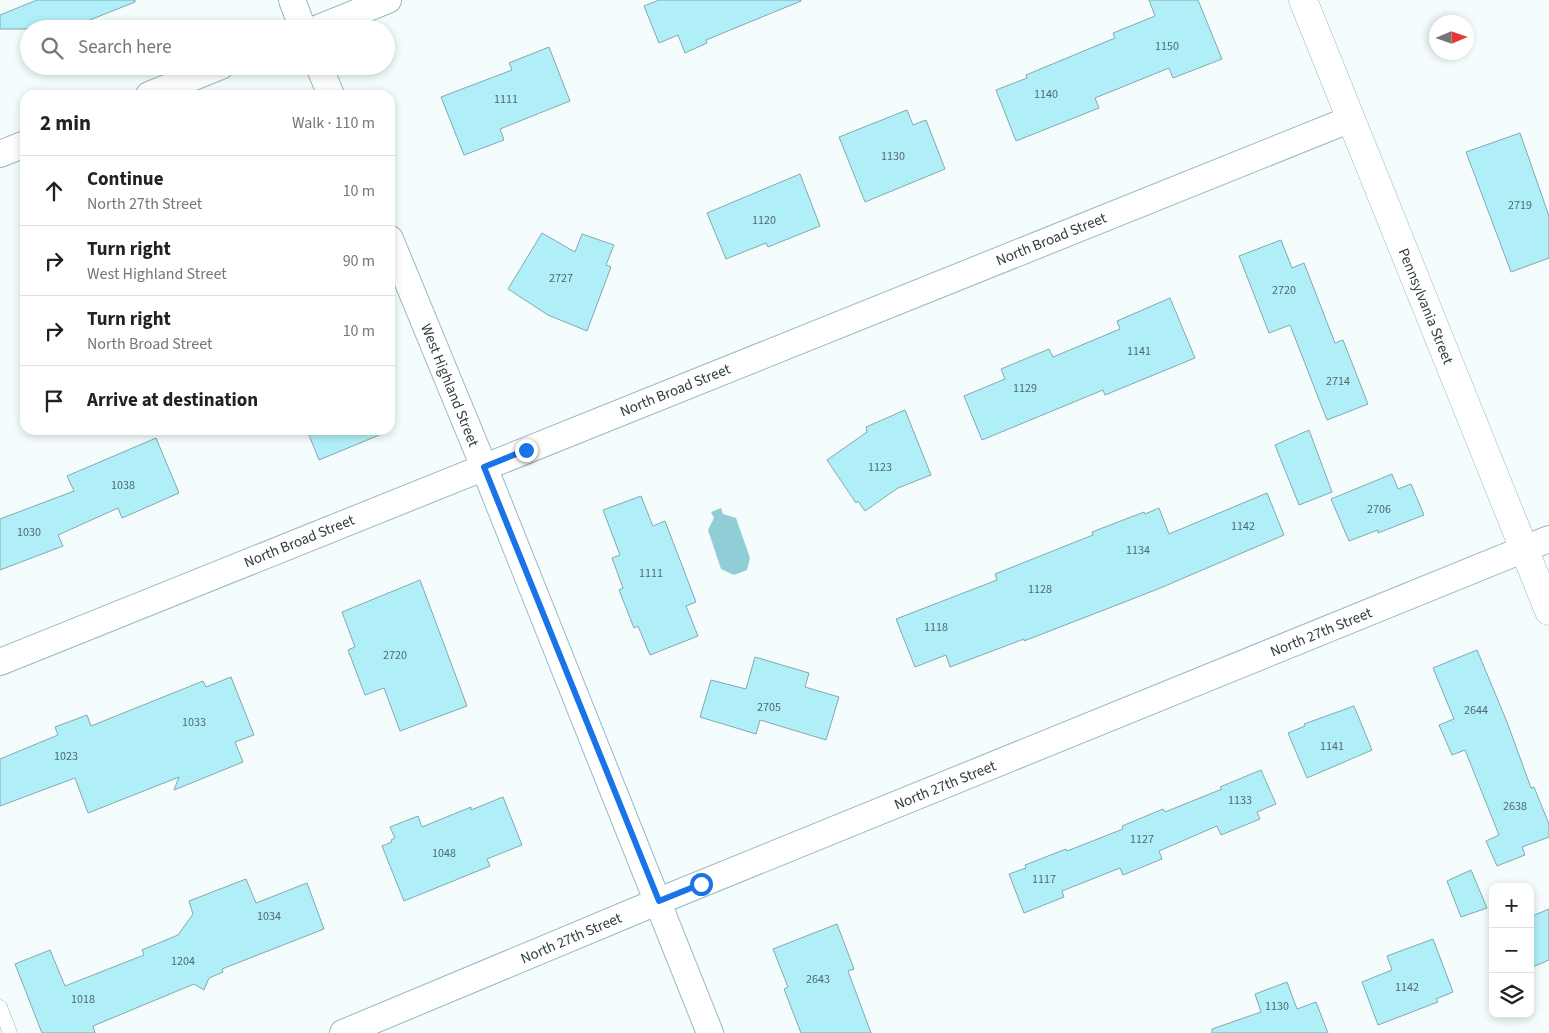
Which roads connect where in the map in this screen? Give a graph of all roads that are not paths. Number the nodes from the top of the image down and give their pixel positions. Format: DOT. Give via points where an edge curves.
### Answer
graph roads {
  1 [pos="292,0"];
  2 [pos="388,0"];
  3 [pos="1303,0"];
  4 [pos="300,20"];
  5 [pos="338,20"];
  6 [pos="199,75"];
  7 [pos="322,75"];
  8 [pos="161,90"];
  9 [pos="328,90"];
  10 [pos="1351,119"];
  11 [pos="20,146"];
  12 [pos="0,154"];
  13 [pos="395,251"];
  14 [pos="484,467"];
  15 [pos="1549,539"];
  16 [pos="1524,550"];
  17 [pos="1549,611"];
  18 [pos="0,662"];
  19 [pos="659,901"];
  20 [pos="0,1007"];
  21 [pos="10,1033"];
  22 [pos="343,1033"];
  23 [pos="710,1033"];
  1 -- 4 [label="street"];
  2 -- 5 [label="street"];
  3 -- 10 [label="street, Pennsylvania Street"];
  6 -- 8 [label="street"];
  7 -- 9 [label="street"];
  10 -- 14 [label="street, North Broad Street"];
  10 -- 16 [label="street, Pennsylvania Street"];
  11 -- 12 [label="street"];
  13 -- 14 [label="street, West Highland Street"];
  14 -- 18 [label="street, North Broad Street"];
  14 -- 19 [label="street, West Highland Street"];
  15 -- 16 [label="street, North 27th Street"];
  16 -- 17 [label="street, Pennsylvania Street"];
  16 -- 19 [label="street, North 27th Street"];
  19 -- 22 [label="street, North 27th Street"];
  19 -- 23 [label="street, West Highland Street"];
  20 -- 21 [label="lane"];
}
